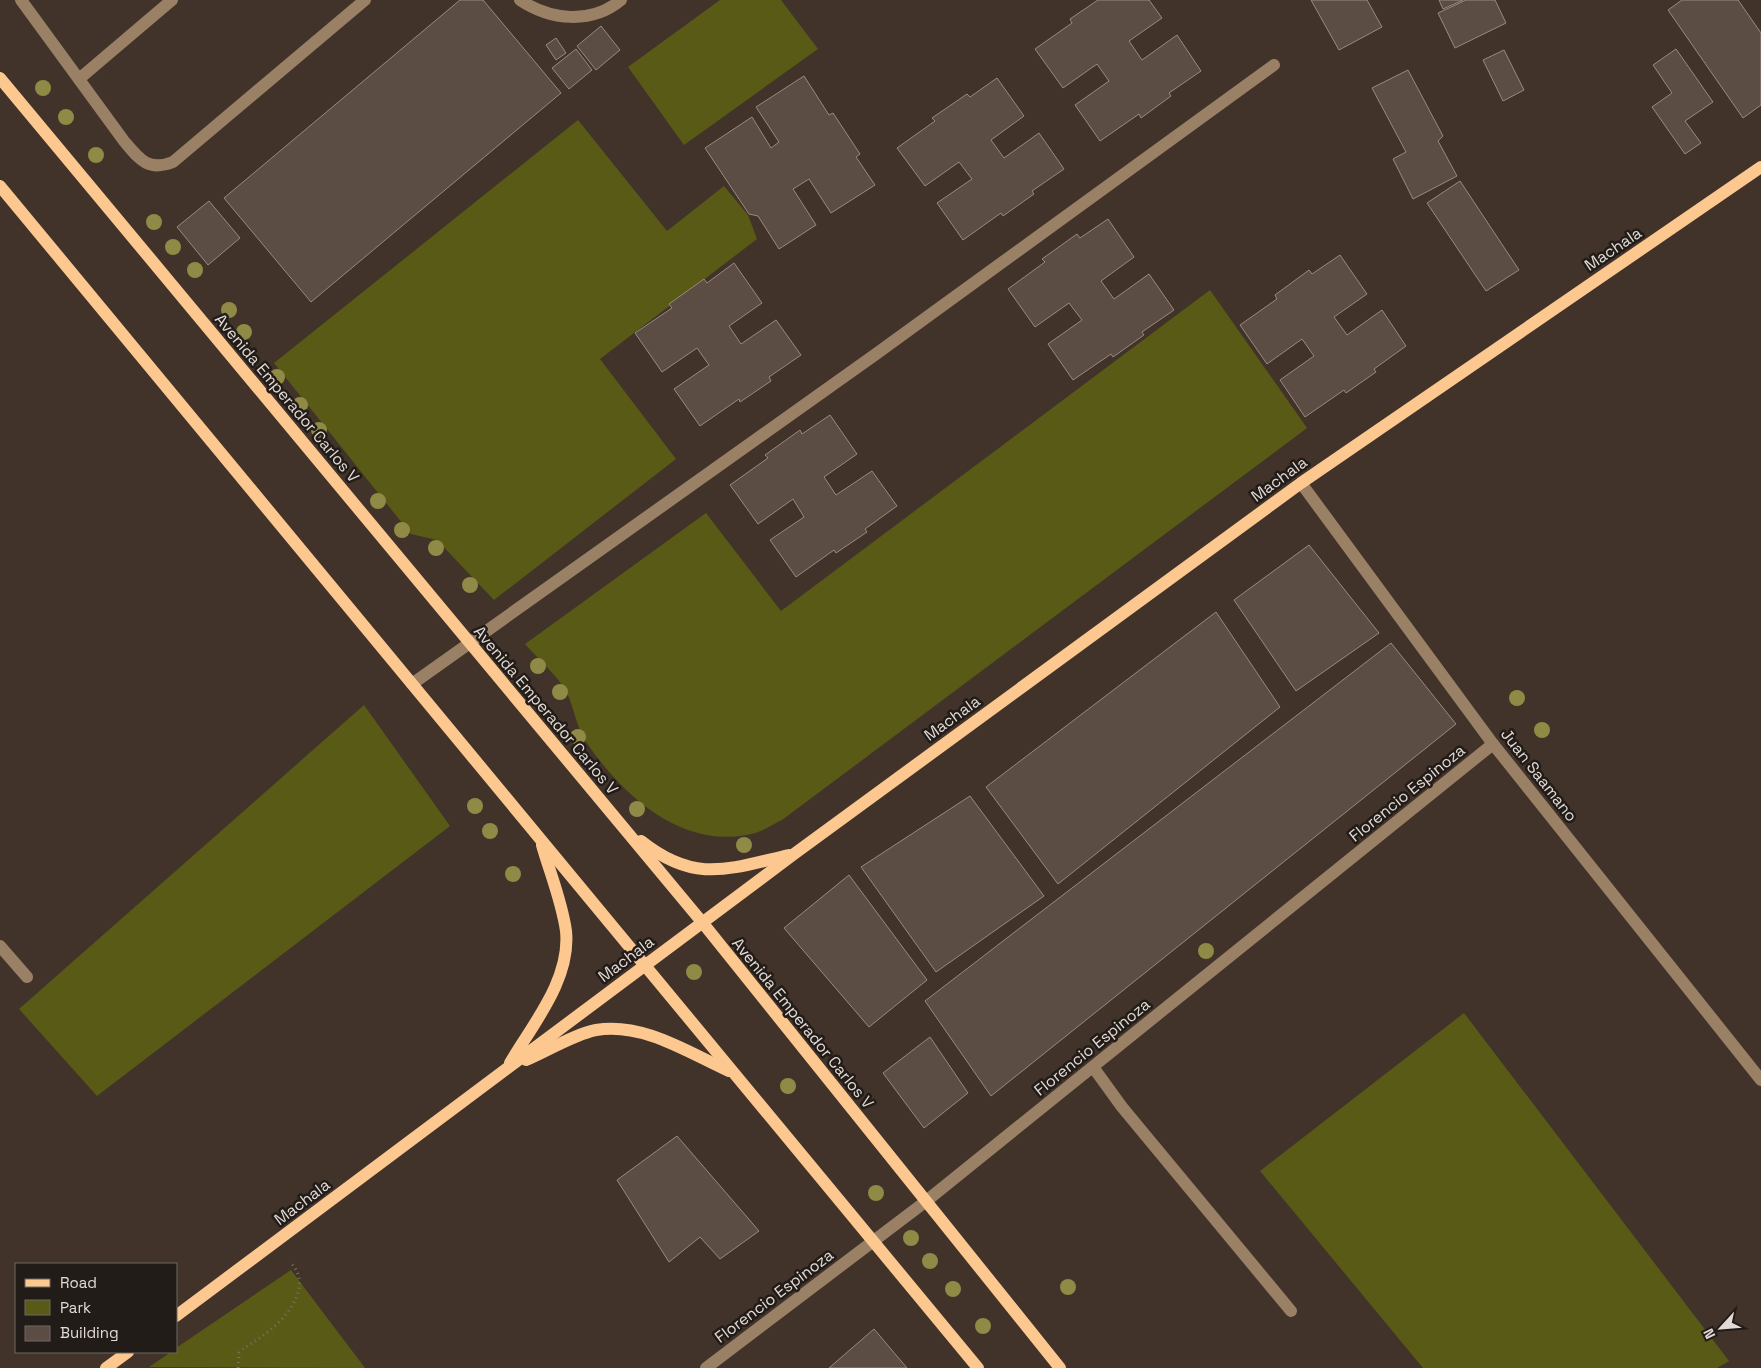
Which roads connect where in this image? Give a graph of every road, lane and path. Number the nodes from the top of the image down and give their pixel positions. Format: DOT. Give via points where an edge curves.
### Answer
graph roads {
  1 [pos="21,0"];
  2 [pos="172,0"];
  3 [pos="365,0"];
  4 [pos="520,0"];
  5 [pos="621,0"];
  6 [pos="1274,65"];
  7 [pos="0,78"];
  8 [pos="79,79"];
  9 [pos="1761,167"];
  10 [pos="0,186"];
  11 [pos="1301,483"];
  12 [pos="468,642"];
  13 [pos="412,684"];
  14 [pos="1493,744"];
  15 [pos="620,824"];
  16 [pos="540,838"];
  17 [pos="794,854"];
  18 [pos="702,922"];
  19 [pos="0,946"];
  20 [pos="645,966"];
  21 [pos="27,977"];
  22 [pos="1093,1067"];
  23 [pos="506,1069"];
  24 [pos="734,1073"];
  25 [pos="1761,1080"];
  26 [pos="925,1202"];
  27 [pos="873,1242"];
  28 [pos="292,1264"];
  29 [pos="1290,1311"];
  30 [pos="178,1315"];
  31 [pos="127,1353"];
  32 [pos="106,1368"];
  33 [pos="238,1368"];
  34 [pos="706,1368"];
  35 [pos="978,1368"];
  36 [pos="1060,1368"];
  1 -- 8 [label="street"];
  2 -- 8 [label="street"];
  3 -- 8 [label="street" via="173,162 162,166 150,165 138,158"];
  4 -- 5 [label="street" via="536,11 574,19 613,7"];
  6 -- 12 [label="street" via="883,349"];
  7 -- 12 [label="main road, Avenida Emperador Carlos V"];
  9 -- 11 [label="main road, Machala"];
  10 -- 13 [label="main road"];
  11 -- 14 [label="street, Juan Saamano"];
  11 -- 17 [label="main road, Machala"];
  12 -- 13 [label="street"];
  12 -- 15 [label="main road, Avenida Emperador Carlos V"];
  13 -- 16 [label="main road"];
  14 -- 22 [label="street, Florencio Espinoza"];
  14 -- 25 [label="street, Juan Saamano"];
  15 -- 17 [label="main road" via="661,857 700,869 726,869"];
  15 -- 18 [label="main road, Avenida Emperador Carlos V"];
  16 -- 20 [label="main road"];
  16 -- 23 [label="main road" via="562,910 565,953 553,992"];
  17 -- 18 [label="main road, Machala"];
  18 -- 20 [label="main road, Machala"];
  18 -- 26 [label="main road, Avenida Emperador Carlos V"];
  19 -- 21 [label="street"];
  20 -- 23 [label="main road, Machala"];
  20 -- 24 [label="main road"];
  22 -- 26 [label="street, Florencio Espinoza"];
  22 -- 29 [label="street" via="1122,1107"];
  23 -- 24 [label="main road" via="595,1030 618,1029 650,1034"];
  23 -- 30 [label="main road, Machala"];
  24 -- 27 [label="main road"];
  26 -- 27 [label="street, Florencio Espinoza"];
  26 -- 36 [label="main road, Avenida Emperador Carlos V"];
  27 -- 34 [label="street, Florencio Espinoza"];
  27 -- 35 [label="main road"];
  28 -- 33 [label="path" via="301,1280 298,1295 276,1325 239,1352"];
  31 -- 32 [label="main road"];
}
